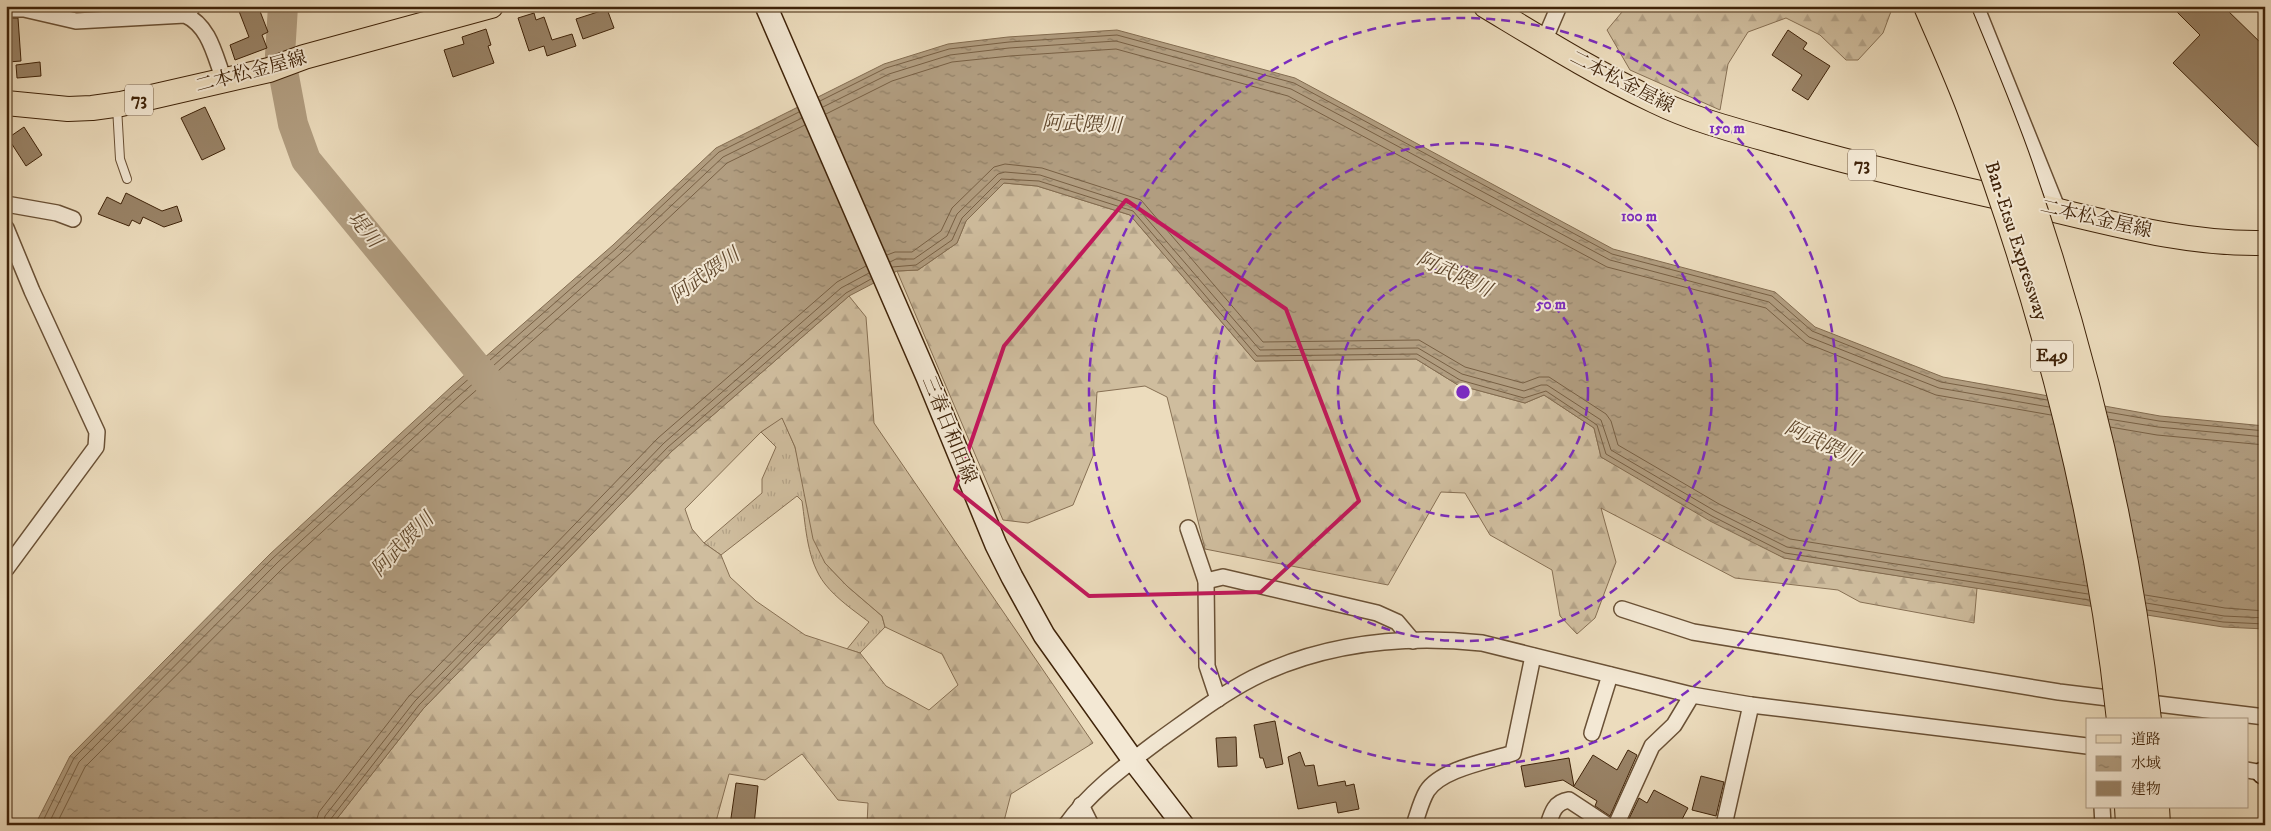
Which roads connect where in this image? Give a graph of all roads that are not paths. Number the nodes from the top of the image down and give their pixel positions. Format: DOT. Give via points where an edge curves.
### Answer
graph roads {
  1 [pos="491,6"];
  2 [pos="766,6"];
  3 [pos="1486,6"];
  4 [pos="1559,6"];
  5 [pos="1928,6"];
  6 [pos="1955,6"];
  7 [pos="1976,6"];
  8 [pos="6,9"];
  9 [pos="193,12"];
  10 [pos="1544,41"];
  11 [pos="224,80"];
  12 [pos="6,103"];
  13 [pos="117,105"];
  14 [pos="127,179"];
  15 [pos="6,204"];
  16 [pos="2058,210"];
  17 [pos="73,219"];
  18 [pos="6,228"];
  19 [pos="2265,243"];
  20 [pos="1188,528"];
  21 [pos="6,569"];
  22 [pos="1206,581"];
  23 [pos="1622,609"];
  24 [pos="1413,641"];
  25 [pos="1533,656"];
  26 [pos="1610,675"];
  27 [pos="1692,695"];
  28 [pos="1218,699"];
  29 [pos="1751,705"];
  30 [pos="2265,717"];
  31 [pos="2121,718"];
  32 [pos="2146,718"];
  33 [pos="1592,733"];
  34 [pos="2086,746"];
  35 [pos="1133,760"];
  36 [pos="1081,805"];
  37 [pos="2102,808"];
  38 [pos="2129,808"];
  39 [pos="2155,808"];
  40 [pos="1725,824"];
  41 [pos="1066,825"];
  42 [pos="1091,825"];
  43 [pos="1183,825"];
  44 [pos="1414,825"];
  45 [pos="1548,825"];
  46 [pos="1607,825"];
  47 [pos="1616,825"];
  48 [pos="2103,825"];
  49 [pos="2130,825"];
  50 [pos="2156,825"];
  1 -- 11 [label="main road, 二本松金屋線 / 73"];
  2 -- 35 [label="main road, 三春日和田線" via="996,545 1044,635"];
  3 -- 10 [label="main road, 二本松金屋線 / 73"];
  4 -- 10 [label="street"];
  5 -- 31 [label="highway, Ban-Etsu Expressway / E49, bridge" via="1974,118 2044,326 2069,424 2098,564"];
  6 -- 32 [label="highway, Ban-Etsu Expressway / E49, bridge" via="2019,167 2080,366 2125,571"];
  7 -- 16 [label="street"];
  8 -- 9 [label="street" via="24,9 76,21"];
  9 -- 11 [label="street" via="206,32"];
  10 -- 16 [label="main road, 二本松金屋線 / 73" via="1656,102 1721,127 1906,177"];
  11 -- 13 [label="main road, 二本松金屋線 / 73"];
  12 -- 13 [label="main road, 二本松金屋線 / 73" via="68,109"];
  13 -- 14 [label="lane" via="120,159"];
  15 -- 17 [label="street"];
  16 -- 19 [label="main road, 二本松金屋線 / 73" via="2107,224 2205,241"];
  18 -- 21 [label="street" via="97,432 96,447"];
  20 -- 22 [label="street"];
  22 -- 24 [label="street" via="1223,577 1377,613 1397,622"];
  22 -- 28 [label="street" via="1207,666"];
  23 -- 30 [label="street" via="1703,633 2059,692"];
  24 -- 25 [label="street" via="1482,643"];
  24 -- 28 [label="street" via="1348,646 1274,670"];
  25 -- 26 [label="street"];
  25 -- 44 [label="street" via="1512,753 1434,782 1426,792"];
  26 -- 27 [label="street"];
  26 -- 33 [label="street"];
  27 -- 29 [label="street"];
  27 -- 47 [label="street" via="1674,725 1652,746"];
  28 -- 35 [label="street"];
  29 -- 34 [label="street"];
  29 -- 40 [label="street"];
  35 -- 36 [label="street"];
  35 -- 43 [label="main road, 三春日和田線"];
  36 -- 41 [label="street"];
  36 -- 42 [label="street"];
  37 -- 48 [label="street"];
  38 -- 49 [label="highway"];
  39 -- 50 [label="highway"];
  45 -- 46 [label="street" via="1558,803 1569,800"];
}
